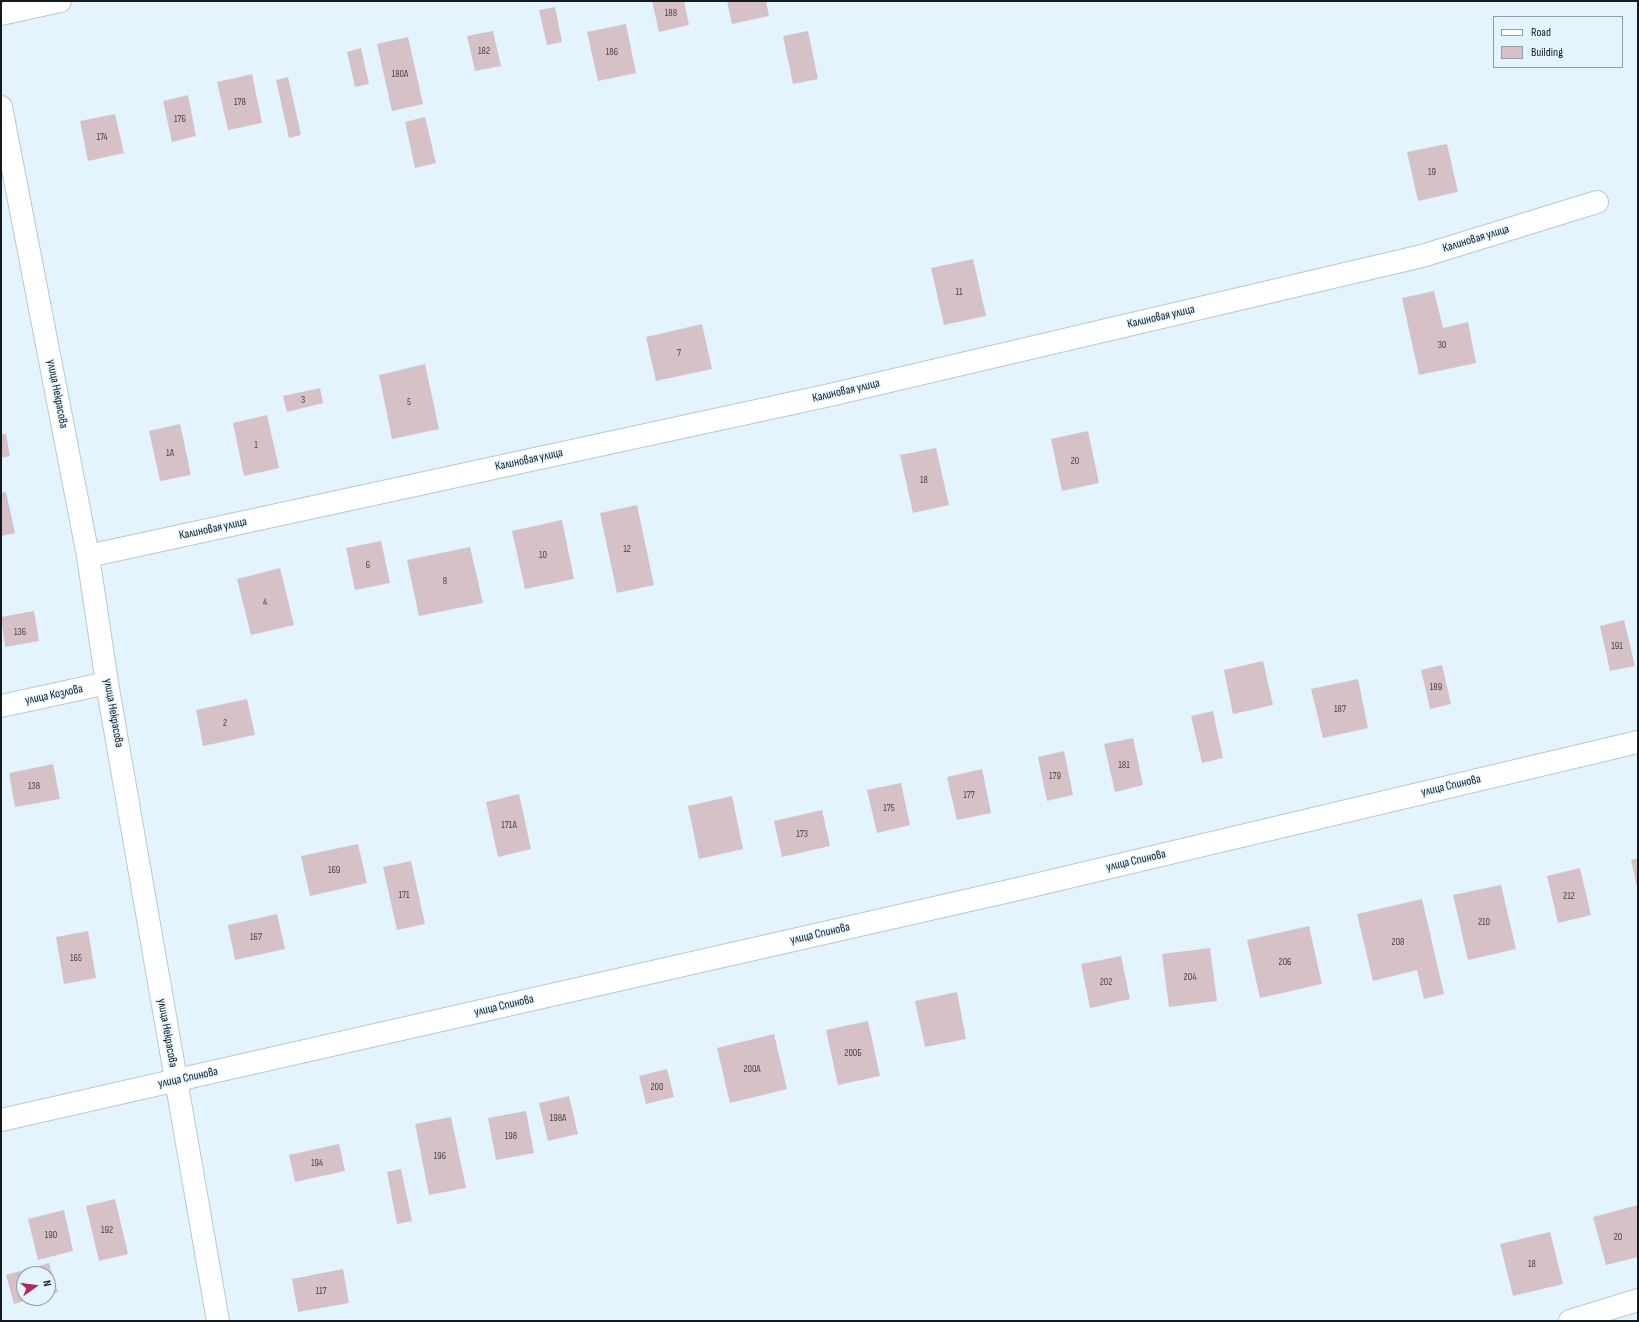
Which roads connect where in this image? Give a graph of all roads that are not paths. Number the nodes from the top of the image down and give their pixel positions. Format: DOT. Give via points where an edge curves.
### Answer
graph roads {
  1 [pos="60,1"];
  2 [pos="1,14"];
  3 [pos="1,107"];
  4 [pos="1597,202"];
  5 [pos="88,556"];
  6 [pos="107,683"];
  7 [pos="1,706"];
  8 [pos="1638,742"];
  9 [pos="176,1081"];
  10 [pos="1,1120"];
  11 [pos="1638,1300"];
  12 [pos="218,1321"];
  13 [pos="1570,1321"];
  1 -- 2 [label="street"];
  3 -- 5 [label="street, улица Некрасова"];
  4 -- 5 [label="street, Калиновая улица" via="1422,256 846,391"];
  5 -- 6 [label="street, улица Некрасова"];
  6 -- 7 [label="street, улица Козлова"];
  6 -- 9 [label="street, улица Некрасова"];
  8 -- 9 [label="street, улица Спинова" via="1018,889"];
  9 -- 10 [label="street, улица Спинова"];
  9 -- 12 [label="street, улица Некрасова"];
  11 -- 13 [label="street"];
}
